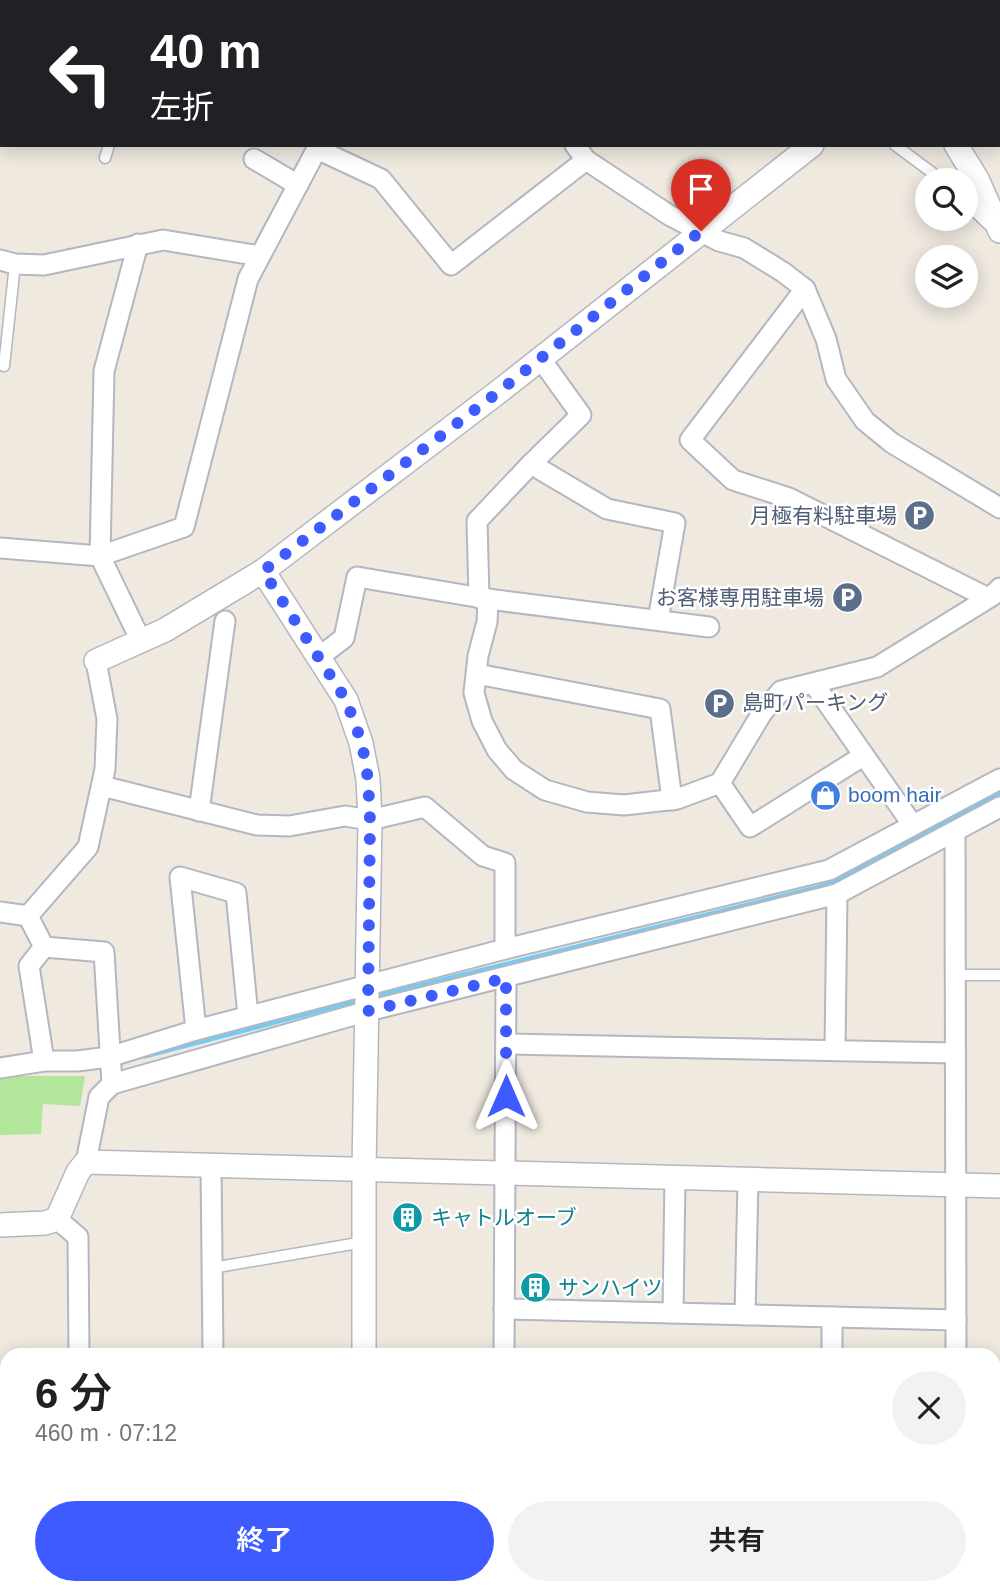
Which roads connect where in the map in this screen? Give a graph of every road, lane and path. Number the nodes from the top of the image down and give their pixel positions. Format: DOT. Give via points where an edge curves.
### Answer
graph roads {
  1 [pos="108,147"];
  2 [pos="318,147"];
  3 [pos="809,147"];
  4 [pos="898,147"];
  5 [pos="957,147"];
  6 [pos="581,153"];
  7 [pos="105,158"];
  8 [pos="254,159"];
  9 [pos="926,168"];
  10 [pos="298,186"];
  11 [pos="978,214"];
  12 [pos="701,231"];
  13 [pos="1000,233"];
  14 [pos="138,244"];
  15 [pos="260,256"];
  16 [pos="8,262"];
  17 [pos="805,289"];
  18 [pos="540,358"];
  19 [pos="4,366"];
  20 [pos="531,464"];
  21 [pos="1000,508"];
  22 [pos="0,548"];
  23 [pos="100,556"];
  24 [pos="263,571"];
  25 [pos="994,593"];
  26 [pos="483,599"];
  27 [pos="658,620"];
  28 [pos="225,621"];
  29 [pos="709,627"];
  30 [pos="141,641"];
  31 [pos="319,657"];
  32 [pos="96,661"];
  33 [pos="477,674"];
  34 [pos="814,684"];
  35 [pos="863,756"];
  36 [pos="1000,779"];
  37 [pos="720,783"];
  38 [pos="102,786"];
  39 [pos="672,800"];
  40 [pos="1000,807"];
  41 [pos="199,811"];
  42 [pos="370,820"];
  43 [pos="912,824"];
  44 [pos="955,831"];
  45 [pos="837,894"];
  46 [pos="0,912"];
  47 [pos="28,916"];
  48 [pos="44,947"];
  49 [pos="505,949"];
  50 [pos="955,975"];
  51 [pos="1000,975"];
  52 [pos="506,978"];
  53 [pos="367,985"];
  54 [pos="368,1011"];
  55 [pos="248,1016"];
  56 [pos="196,1030"];
  57 [pos="506,1044"];
  58 [pos="835,1051"];
  59 [pos="955,1053"];
  60 [pos="109,1057"];
  61 [pos="44,1061"];
  62 [pos="0,1068"];
  63 [pos="112,1084"];
  64 [pos="86,1162"];
  65 [pos="211,1165"];
  66 [pos="364,1170"];
  67 [pos="505,1174"];
  68 [pos="675,1178"];
  69 [pos="748,1180"];
  70 [pos="956,1185"];
  71 [pos="1000,1186"];
  72 [pos="57,1219"];
  73 [pos="0,1225"];
  74 [pos="364,1242"];
  75 [pos="212,1268"];
  76 [pos="505,1309"];
  77 [pos="673,1313"];
  78 [pos="745,1315"];
  79 [pos="832,1317"];
  80 [pos="956,1320"];
  81 [pos="79,1348"];
  82 [pos="213,1348"];
  83 [pos="364,1348"];
  84 [pos="504,1348"];
  85 [pos="832,1348"];
  86 [pos="956,1348"];
  1 -- 7 [label="lane"];
  2 -- 6 [label="street" via="381,179 452,265"];
  2 -- 10 [label="street"];
  3 -- 12 [label="street"];
  4 -- 9 [label="lane"];
  5 -- 13 [label="street"];
  6 -- 12 [label="street" via="669,215"];
  8 -- 10 [label="street"];
  10 -- 15 [label="street"];
  11 -- 13 [label="lane"];
  12 -- 17 [label="street" via="744,248"];
  12 -- 18 [label="street"];
  14 -- 15 [label="street" via="163,240"];
  14 -- 16 [label="street" via="44,265"];
  14 -- 23 [label="street" via="104,371"];
  15 -- 23 [label="street" via="248,279 184,527"];
  16 -- 19 [label="lane"];
  17 -- 21 [label="street" via="826,338 836,379 865,421 892,443"];
  17 -- 25 [label="street" via="690,440 733,480 789,498"];
  18 -- 20 [label="street" via="581,415"];
  18 -- 24 [label="street"];
  20 -- 26 [label="street" via="477,521"];
  20 -- 27 [label="street" via="607,509 675,523"];
  22 -- 23 [label="street"];
  23 -- 30 [label="street"];
  24 -- 30 [label="street"];
  24 -- 31 [label="street"];
  25 -- 34 [label="street" via="877,667"];
  26 -- 27 [label="street"];
  26 -- 31 [label="street" via="357,576 344,638"];
  26 -- 33 [label="street" via="488,622"];
  27 -- 29 [label="street"];
  28 -- 41 [label="street"];
  30 -- 32 [label="street"];
  31 -- 42 [label="street" via="346,700 362,743"];
  32 -- 38 [label="street" via="107,719"];
  33 -- 39 [label="street" via="474,693 482,721 514,770 545,790 587,802 624,805"];
  33 -- 39 [label="street" via="660,709"];
  34 -- 35 [label="street"];
  34 -- 37 [label="street" via="781,691 762,713"];
  35 -- 37 [label="street" via="750,827"];
  35 -- 43 [label="street"];
  36 -- 43 [label="street"];
  37 -- 39 [label="street"];
  38 -- 41 [label="street"];
  38 -- 47 [label="street" via="88,847"];
  40 -- 44 [label="street"];
  41 -- 42 [label="street" via="257,825 289,826 345,816"];
  42 -- 49 [label="street" via="425,807 483,856 505,863"];
  42 -- 53 [label="street"];
  43 -- 49 [label="street" via="830,870"];
  44 -- 45 [label="street"];
  44 -- 50 [label="street"];
  45 -- 52 [label="street"];
  45 -- 58 [label="street"];
  46 -- 47 [label="street"];
  47 -- 48 [label="street"];
  48 -- 60 [label="street" via="103,952"];
  48 -- 61 [label="street" via="29,967"];
  49 -- 53 [label="street"];
  50 -- 51 [label="lane"];
  50 -- 59 [label="street"];
  52 -- 54 [label="street"];
  52 -- 57 [label="street"];
  53 -- 54 [label="street"];
  53 -- 55 [label="street"];
  54 -- 63 [label="street"];
  54 -- 66 [label="street"];
  55 -- 56 [label="street"];
  55 -- 56 [label="street" via="236,893 180,877"];
  56 -- 60 [label="street"];
  57 -- 58 [label="street"];
  57 -- 67 [label="street"];
  58 -- 59 [label="street"];
  59 -- 70 [label="street"];
  60 -- 61 [label="street"];
  60 -- 63 [label="street"];
  61 -- 62 [label="street"];
  63 -- 64 [label="street" via="99,1097"];
  64 -- 65 [label="street"];
  64 -- 72 [label="street"];
  65 -- 66 [label="street"];
  65 -- 75 [label="street"];
  66 -- 67 [label="street"];
  66 -- 74 [label="street"];
  67 -- 68 [label="street"];
  67 -- 76 [label="street"];
  68 -- 69 [label="street"];
  68 -- 77 [label="street"];
  69 -- 70 [label="street"];
  69 -- 78 [label="street"];
  70 -- 71 [label="street"];
  70 -- 80 [label="street"];
  72 -- 73 [label="street"];
  72 -- 81 [label="street" via="78,1237"];
  74 -- 75 [label="lane"];
  74 -- 83 [label="street"];
  75 -- 82 [label="street"];
  76 -- 77 [label="street"];
  76 -- 84 [label="street"];
  77 -- 78 [label="street"];
  78 -- 79 [label="street"];
  79 -- 80 [label="street"];
  79 -- 85 [label="street"];
  80 -- 86 [label="street"];
}
